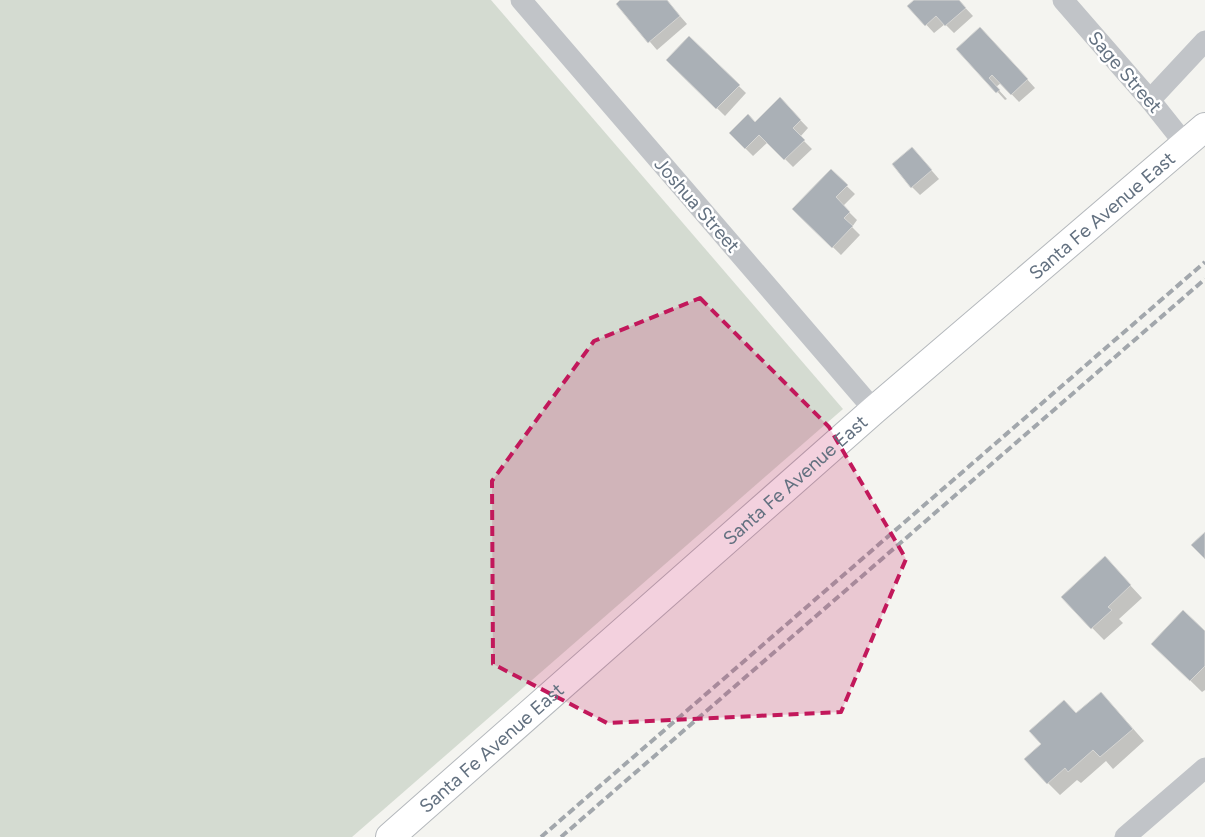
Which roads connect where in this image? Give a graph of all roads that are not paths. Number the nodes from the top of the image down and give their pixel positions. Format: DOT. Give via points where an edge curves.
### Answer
graph roads {
  1 [pos="521,0"];
  2 [pos="1063,0"];
  3 [pos="1205,41"];
  4 [pos="1150,100"];
  5 [pos="1195,136"];
  6 [pos="874,410"];
  7 [pos="1205,768"];
  8 [pos="390,837"];
  9 [pos="1125,837"];
  1 -- 6 [label="street, Joshua Street"];
  2 -- 4 [label="street, Sage Street"];
  3 -- 4 [label="street"];
  4 -- 5 [label="street, Sage Street"];
  5 -- 6 [label="street, Santa Fe Avenue East"];
  6 -- 8 [label="street, Santa Fe Avenue East"];
  7 -- 9 [label="street"];
}
